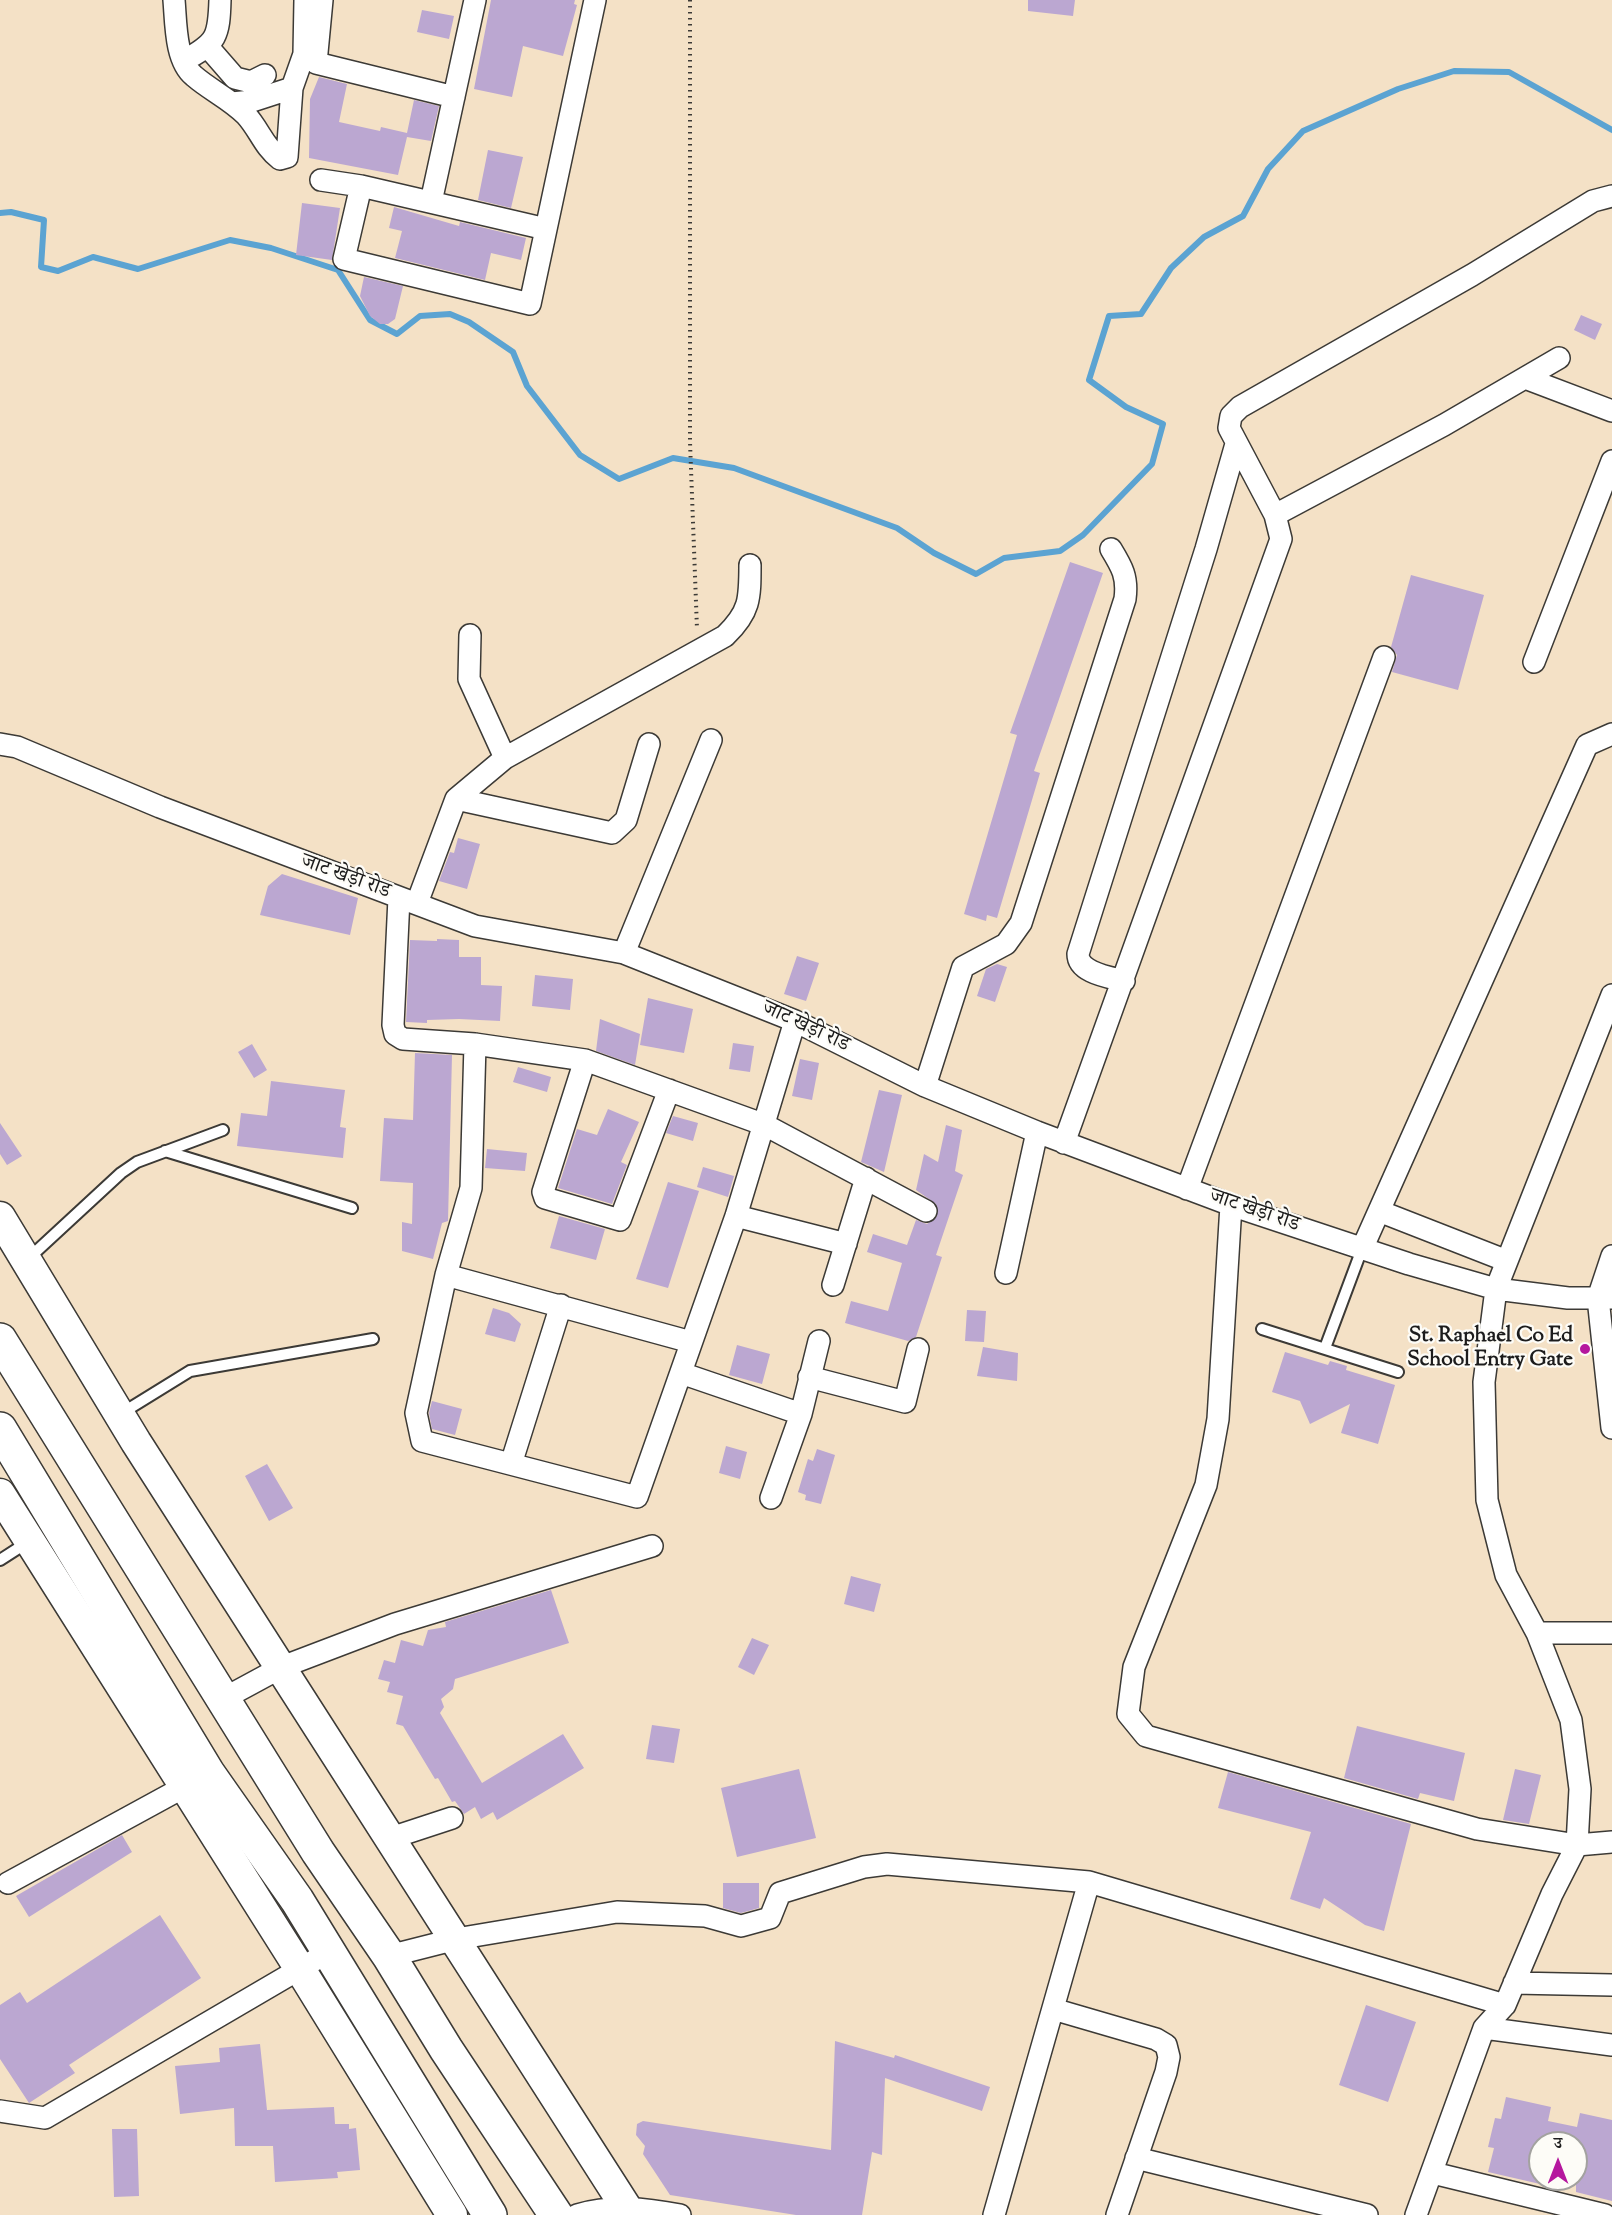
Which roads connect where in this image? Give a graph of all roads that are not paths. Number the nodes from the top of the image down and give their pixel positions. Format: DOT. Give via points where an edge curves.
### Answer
graph roads {
  1 [pos="174,0"];
  2 [pos="220,0"];
  3 [pos="305,0"];
  4 [pos="322,0"];
  5 [pos="475,0"];
  6 [pos="595,0"];
  7 [pos="208,47"];
  8 [pos="185,60"];
  9 [pos="265,75"];
  10 [pos="292,88"];
  11 [pos="454,97"];
  12 [pos="232,103"];
  13 [pos="321,180"];
  14 [pos="362,186"];
  15 [pos="1612,195"];
  16 [pos="431,202"];
  17 [pos="546,229"];
  18 [pos="1559,358"];
  19 [pos="1525,378"];
  20 [pos="1612,411"];
  21 [pos="1236,444"];
  22 [pos="1612,461"];
  23 [pos="1275,515"];
  24 [pos="1111,549"];
  25 [pos="750,565"];
  26 [pos="470,635"];
  27 [pos="1384,657"];
  28 [pos="1534,662"];
  29 [pos="1612,734"];
  30 [pos="711,740"];
  31 [pos="0,744"];
  32 [pos="649,744"];
  33 [pos="505,758"];
  34 [pos="456,800"];
  35 [pos="408,901"];
  36 [pos="624,953"];
  37 [pos="1124,981"];
  38 [pos="1612,995"];
  39 [pos="795,1021"];
  40 [pos="475,1044"];
  41 [pos="585,1060"];
  42 [pos="925,1086"];
  43 [pos="669,1090"];
  44 [pos="765,1125"];
  45 [pos="223,1131"];
  46 [pos="1037,1132"];
  47 [pos="1064,1143"];
  48 [pos="165,1151"];
  49 [pos="866,1178"];
  50 [pos="1187,1189"];
  51 [pos="1231,1205"];
  52 [pos="352,1208"];
  53 [pos="926,1211"];
  54 [pos="1378,1211"];
  55 [pos="735,1216"];
  56 [pos="0,1217"];
  57 [pos="846,1244"];
  58 [pos="1362,1248"];
  59 [pos="1612,1256"];
  60 [pos="26,1261"];
  61 [pos="1507,1261"];
  62 [pos="1006,1273"];
  63 [pos="446,1275"];
  64 [pos="833,1285"];
  65 [pos="1496,1289"];
  66 [pos="1605,1298"];
  67 [pos="561,1305"];
  68 [pos="1262,1329"];
  69 [pos="373,1339"];
  70 [pos="0,1340"];
  71 [pos="819,1341"];
  72 [pos="691,1342"];
  73 [pos="1325,1348"];
  74 [pos="918,1349"];
  75 [pos="1398,1372"];
  76 [pos="681,1373"];
  77 [pos="809,1377"];
  78 [pos="801,1414"];
  79 [pos="120,1415"];
  80 [pos="1612,1428"];
  81 [pos="5,1449"];
  82 [pos="511,1464"];
  83 [pos="0,1494"];
  84 [pos="771,1498"];
  85 [pos="29,1541"];
  86 [pos="652,1546"];
  87 [pos="0,1560"];
  88 [pos="1537,1633"];
  89 [pos="1612,1633"];
  90 [pos="282,1667"];
  91 [pos="221,1700"];
  92 [pos="196,1780"];
  93 [pos="452,1818"];
  94 [pos="388,1839"];
  95 [pos="1612,1842"];
  96 [pos="1577,1845"];
  97 [pos="1089,1882"];
  98 [pos="8,1883"];
  99 [pos="456,1939"];
  100 [pos="389,1956"];
  101 [pos="314,1961"];
  102 [pos="1514,1983"];
  103 [pos="1612,1985"];
  104 [pos="1505,2005"];
  105 [pos="1053,2009"];
  106 [pos="1484,2028"];
  107 [pos="1612,2045"];
  108 [pos="0,2111"];
  109 [pos="1136,2158"];
  110 [pos="1433,2173"];
  111 [pos="628,2211"];
  112 [pos="486,2213"];
  113 [pos="452,2215"];
  114 [pos="556,2215"];
  115 [pos="577,2215"];
  116 [pos="680,2215"];
  117 [pos="994,2215"];
  118 [pos="1117,2215"];
  119 [pos="1366,2215"];
  120 [pos="1416,2215"];
  121 [pos="1605,2215"];
  1 -- 8 [label="street"];
  2 -- 7 [label="street" via="219,30"];
  3 -- 10 [label="street" via="304,54"];
  4 -- 11 [label="street" via="316,63"];
  5 -- 11 [label="street"];
  6 -- 17 [label="street"];
  7 -- 8 [label="street"];
  7 -- 9 [label="street" via="235,78 251,82"];
  8 -- 12 [label="street" via="191,75"];
  10 -- 12 [label="street"];
  10 -- 12 [label="street" via="287,158 280,159 270,151 248,117"];
  11 -- 16 [label="street"];
  13 -- 14 [label="street"];
  14 -- 16 [label="street"];
  14 -- 17 [label="street" via="344,259 530,304"];
  15 -- 21 [label="street" via="1593,201 1240,407 1231,416 1229,428"];
  16 -- 17 [label="street"];
  18 -- 19 [label="street"];
  19 -- 20 [label="street"];
  19 -- 23 [label="street"];
  21 -- 23 [label="street"];
  21 -- 37 [label="street" via="1078,954 1083,967"];
  22 -- 28 [label="street"];
  23 -- 37 [label="street" via="1281,539"];
  24 -- 42 [label="street" via="1125,572 1125,598 1021,923 1006,944 963,967"];
  25 -- 33 [label="street" via="750,597 739,623 725,636"];
  26 -- 33 [label="street" via="469,679"];
  27 -- 50 [label="street"];
  29 -- 54 [label="street" via="1587,745"];
  30 -- 36 [label="street"];
  31 -- 35 [label="street, जाट खेड़ी रोड" via="17,747 160,807"];
  32 -- 34 [label="street" via="626,820 612,832"];
  33 -- 34 [label="street"];
  34 -- 35 [label="street"];
  35 -- 36 [label="street, जाट खेड़ी रोड" via="475,926"];
  35 -- 40 [label="street" via="395,1034 403,1039"];
  36 -- 39 [label="street, जाट खेड़ी रोड"];
  37 -- 47 [label="street"];
  38 -- 61 [label="street"];
  39 -- 42 [label="street, जाट खेड़ी रोड"];
  39 -- 44 [label="street"];
  40 -- 41 [label="street"];
  40 -- 63 [label="street" via="471,1188"];
  41 -- 43 [label="street"];
  41 -- 43 [label="street" via="543,1192 545,1198 620,1220"];
  42 -- 46 [label="street, जाट खेड़ी रोड"];
  43 -- 44 [label="street"];
  44 -- 49 [label="street"];
  44 -- 55 [label="street"];
  45 -- 48 [label="lane"];
  46 -- 47 [label="street, जाट खेड़ी रोड"];
  46 -- 62 [label="street"];
  47 -- 50 [label="street, जाट खेड़ी रोड"];
  48 -- 52 [label="lane"];
  48 -- 60 [label="lane" via="121,1173"];
  49 -- 53 [label="street"];
  49 -- 57 [label="street"];
  50 -- 51 [label="street, जाट खेड़ी रोड"];
  51 -- 58 [label="street, जाट खेड़ी रोड"];
  51 -- 96 [label="street" via="1218,1419 1206,1485 1134,1668 1128,1714 1146,1736 1478,1829"];
  54 -- 58 [label="street"];
  54 -- 61 [label="street"];
  55 -- 57 [label="street"];
  55 -- 72 [label="street"];
  56 -- 60 [label="street"];
  57 -- 64 [label="street"];
  58 -- 65 [label="street, जाट खेड़ी रोड"];
  58 -- 73 [label="lane"];
  59 -- 66 [label="street"];
  60 -- 79 [label="street"];
  61 -- 65 [label="street"];
  63 -- 67 [label="street"];
  63 -- 82 [label="street" via="416,1413 422,1441"];
  65 -- 66 [label="street, जाट खेड़ी रोड" via="1568,1298"];
  65 -- 88 [label="street" via="1484,1382 1487,1500 1506,1575"];
  66 -- 80 [label="street"];
  67 -- 72 [label="street"];
  67 -- 82 [label="street"];
  68 -- 73 [label="lane"];
  69 -- 79 [label="lane" via="190,1371"];
  70 -- 91 [label="main road"];
  71 -- 77 [label="street"];
  72 -- 76 [label="street"];
  73 -- 75 [label="lane"];
  74 -- 77 [label="street" via="905,1402"];
  76 -- 78 [label="street"];
  76 -- 82 [label="street" via="637,1497"];
  77 -- 78 [label="street"];
  78 -- 84 [label="street"];
  79 -- 90 [label="street"];
  81 -- 92 [label="main road"];
  83 -- 85 [label="street"];
  85 -- 87 [label="lane"];
  85 -- 92 [label="street"];
  86 -- 90 [label="street" via="395,1624"];
  88 -- 89 [label="street"];
  88 -- 96 [label="street" via="1571,1720 1580,1789"];
  90 -- 91 [label="street"];
  90 -- 94 [label="street"];
  91 -- 100 [label="main road"];
  92 -- 98 [label="street"];
  92 -- 101 [label="main road" via="297,1900"];
  93 -- 94 [label="street"];
  94 -- 99 [label="street"];
  95 -- 96 [label="street"];
  96 -- 102 [label="street"];
  97 -- 99 [label="street" via="887,1864 864,1867 780,1893 770,1918 741,1926 705,1916 617,1912"];
  97 -- 104 [label="street"];
  97 -- 105 [label="street"];
  99 -- 100 [label="street"];
  99 -- 111 [label="street"];
  100 -- 114 [label="main road"];
  101 -- 108 [label="street" via="45,2118"];
  101 -- 112 [label="main road"];
  101 -- 113 [label="street"];
  102 -- 103 [label="street"];
  102 -- 104 [label="street"];
  104 -- 106 [label="street"];
  105 -- 109 [label="street" via="1166,2045 1167,2065"];
  105 -- 117 [label="street"];
  106 -- 107 [label="street"];
  106 -- 110 [label="street"];
  109 -- 118 [label="street"];
  109 -- 119 [label="street"];
  110 -- 120 [label="street"];
  110 -- 121 [label="street"];
  111 -- 115 [label="street" via="595,2210"];
  111 -- 116 [label="street"];
}
